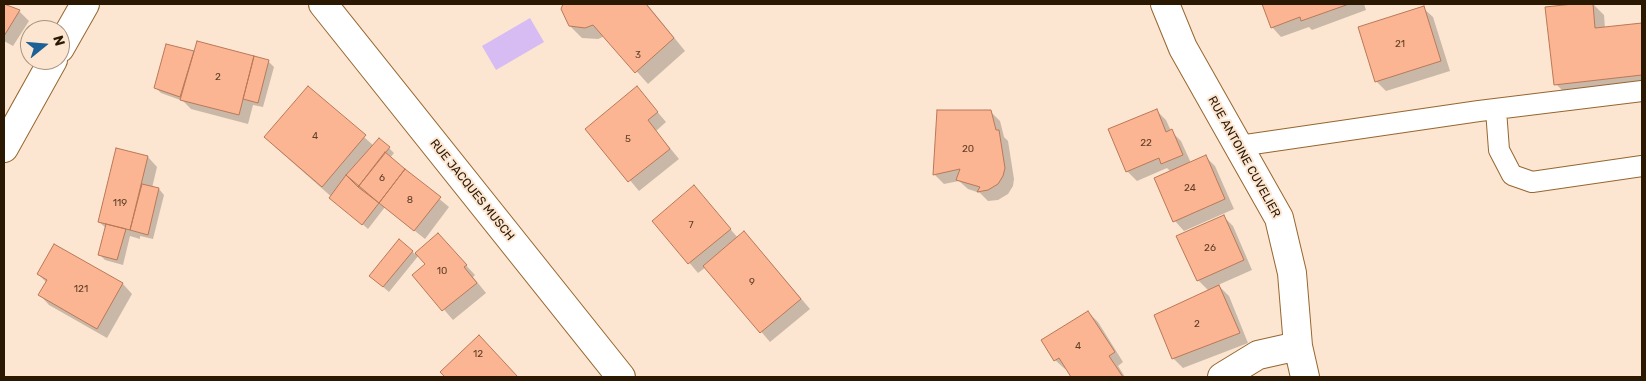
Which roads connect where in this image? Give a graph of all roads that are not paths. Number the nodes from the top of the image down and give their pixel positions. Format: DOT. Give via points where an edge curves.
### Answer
graph roads {
  1 [pos="85,4"];
  2 [pos="323,4"];
  3 [pos="1165,4"];
  4 [pos="70,30"];
  5 [pos="48,70"];
  6 [pos="1642,91"];
  7 [pos="1496,110"];
  8 [pos="1238,146"];
  9 [pos="4,148"];
  10 [pos="1642,166"];
  11 [pos="1298,346"];
  12 [pos="621,377"];
  13 [pos="1222,377"];
  14 [pos="1305,377"];
  1 -- 4 [label="street"];
  2 -- 12 [label="street, RUE JACQUES MUSCH"];
  3 -- 8 [label="street, RUE ANTOINE CUVELIER" via="1183,48"];
  5 -- 9 [label="street"];
  6 -- 7 [label="lane"];
  7 -- 8 [label="lane"];
  7 -- 10 [label="lane" via="1500,150 1512,175 1532,182"];
  8 -- 11 [label="street, RUE ANTOINE CUVELIER" via="1279,218 1292,273"];
  11 -- 13 [label="street" via="1258,354"];
  11 -- 14 [label="street, RUE ANTOINE CUVELIER"];
}
